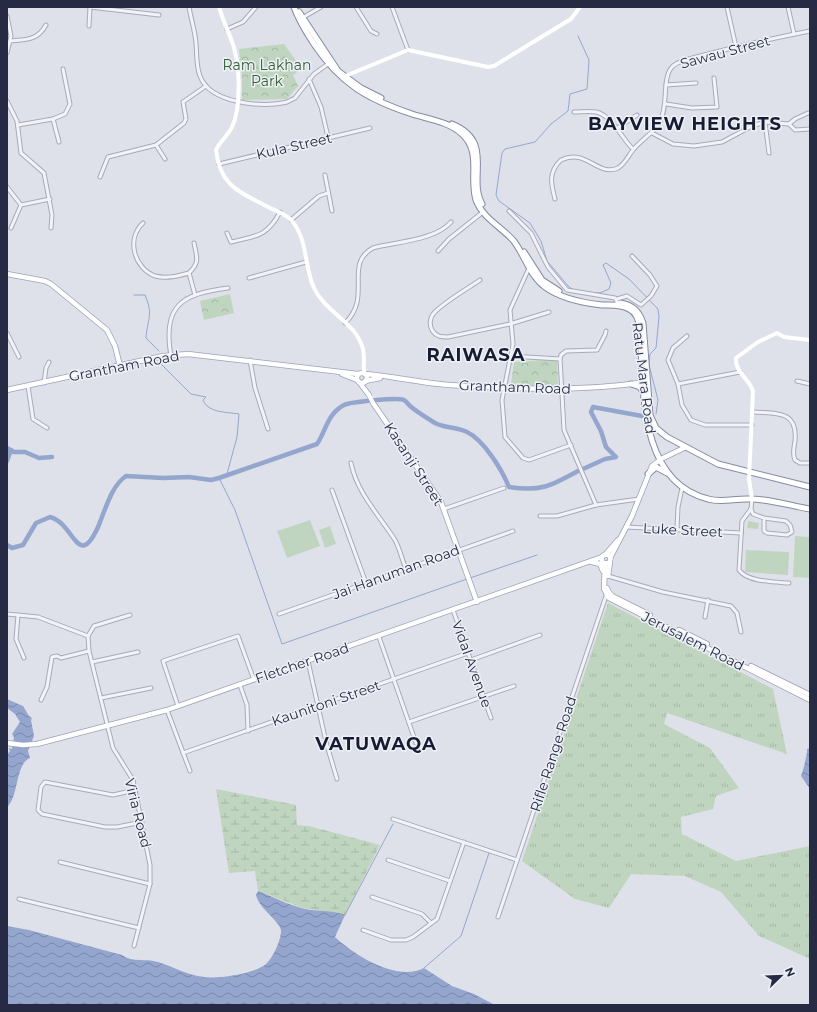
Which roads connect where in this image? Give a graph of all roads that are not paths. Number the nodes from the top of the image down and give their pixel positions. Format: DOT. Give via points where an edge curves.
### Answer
graph roads {
  1 [pos="90,7"];
  2 [pos="189,7"];
  3 [pos="220,7"];
  4 [pos="256,7"];
  5 [pos="294,7"];
  6 [pos="297,7"];
  7 [pos="320,7"];
  8 [pos="356,7"];
  9 [pos="392,7"];
  10 [pos="580,7"];
  11 [pos="727,7"];
  12 [pos="788,7"];
  13 [pos="160,15"];
  14 [pos="7,16"];
  15 [pos="302,18"];
  16 [pos="46,25"];
  17 [pos="89,26"];
  18 [pos="227,29"];
  19 [pos="810,30"];
  20 [pos="377,34"];
  21 [pos="794,34"];
  22 [pos="10,41"];
  23 [pos="736,46"];
  24 [pos="408,50"];
  25 [pos="7,53"];
  26 [pos="329,63"];
  27 [pos="63,69"];
  28 [pos="342,77"];
  29 [pos="714,78"];
  30 [pos="309,79"];
  31 [pos="696,83"];
  32 [pos="666,85"];
  33 [pos="206,86"];
  34 [pos="7,101"];
  35 [pos="238,103"];
  36 [pos="666,104"];
  37 [pos="574,112"];
  38 [pos="808,113"];
  39 [pos="637,115"];
  40 [pos="53,119"];
  41 [pos="765,122"];
  42 [pos="788,124"];
  43 [pos="18,125"];
  44 [pos="370,128"];
  45 [pos="616,129"];
  46 [pos="810,129"];
  47 [pos="652,133"];
  48 [pos="328,137"];
  49 [pos="60,142"];
  50 [pos="156,145"];
  51 [pos="633,149"];
  52 [pos="769,153"];
  53 [pos="165,158"];
  54 [pos="219,164"];
  55 [pos="325,175"];
  56 [pos="100,177"];
  57 [pos="7,186"];
  58 [pos="328,193"];
  59 [pos="50,199"];
  60 [pos="555,199"];
  61 [pos="21,205"];
  62 [pos="332,211"];
  63 [pos="509,211"];
  64 [pos="280,212"];
  65 [pos="483,212"];
  66 [pos="291,220"];
  67 [pos="451,222"];
  68 [pos="143,223"];
  69 [pos="11,228"];
  70 [pos="51,228"];
  71 [pos="227,233"];
  72 [pos="194,243"];
  73 [pos="438,251"];
  74 [pos="632,256"];
  75 [pos="306,262"];
  76 [pos="529,268"];
  77 [pos="189,273"];
  78 [pos="532,273"];
  79 [pos="7,274"];
  80 [pos="526,275"];
  81 [pos="249,278"];
  82 [pos="480,280"];
  83 [pos="228,288"];
  84 [pos="195,295"];
  85 [pos="617,301"];
  86 [pos="549,312"];
  87 [pos="345,323"];
  88 [pos="510,324"];
  89 [pos="606,331"];
  90 [pos="7,333"];
  91 [pos="687,336"];
  92 [pos="810,340"];
  93 [pos="171,356"];
  94 [pos="510,356"];
  95 [pos="19,357"];
  96 [pos="560,359"];
  97 [pos="250,360"];
  98 [pos="49,362"];
  99 [pos="120,366"];
  100 [pos="337,371"];
  101 [pos="740,372"];
  102 [pos="361,373"];
  103 [pos="384,377"];
  104 [pos="361,381"];
  105 [pos="797,381"];
  106 [pos="645,382"];
  107 [pos="44,383"];
  108 [pos="631,384"];
  109 [pos="678,384"];
  110 [pos="810,384"];
  111 [pos="28,386"];
  112 [pos="503,387"];
  113 [pos="562,389"];
  114 [pos="7,390"];
  115 [pos="644,395"];
  116 [pos="753,412"];
  117 [pos="752,425"];
  118 [pos="47,428"];
  119 [pos="268,429"];
  120 [pos="571,446"];
  121 [pos="686,447"];
  122 [pos="660,459"];
  123 [pos="351,463"];
  124 [pos="810,464"];
  125 [pos="749,472"];
  126 [pos="648,474"];
  127 [pos="672,478"];
  128 [pos="810,487"];
  129 [pos="504,488"];
  130 [pos="682,488"];
  131 [pos="332,490"];
  132 [pos="639,499"];
  133 [pos="752,499"];
  134 [pos="596,505"];
  135 [pos="444,509"];
  136 [pos="751,509"];
  137 [pos="810,510"];
  138 [pos="540,516"];
  139 [pos="764,518"];
  140 [pos="626,527"];
  141 [pos="677,529"];
  142 [pos="513,531"];
  143 [pos="741,533"];
  144 [pos="459,550"];
  145 [pos="606,559"];
  146 [pos="592,562"];
  147 [pos="406,569"];
  148 [pos="608,576"];
  149 [pos="366,582"];
  150 [pos="604,583"];
  151 [pos="789,583"];
  152 [pos="607,593"];
  153 [pos="708,600"];
  154 [pos="477,602"];
  155 [pos="453,610"];
  156 [pos="7,614"];
  157 [pos="279,614"];
  158 [pos="18,615"];
  159 [pos="130,615"];
  160 [pos="705,617"];
  161 [pos="741,632"];
  162 [pos="540,635"];
  163 [pos="88,636"];
  164 [pos="379,637"];
  165 [pos="89,651"];
  166 [pos="138,652"];
  167 [pos="468,654"];
  168 [pos="24,658"];
  169 [pos="471,660"];
  170 [pos="308,661"];
  171 [pos="92,662"];
  172 [pos="254,680"];
  173 [pos="394,680"];
  174 [pos="240,685"];
  175 [pos="514,686"];
  176 [pos="151,688"];
  177 [pos="810,695"];
  178 [pos="483,696"];
  179 [pos="101,698"];
  180 [pos="41,700"];
  181 [pos="810,700"];
  182 [pos="178,706"];
  183 [pos="318,707"];
  184 [pos="167,710"];
  185 [pos="491,718"];
  186 [pos="409,722"];
  187 [pos="107,726"];
  188 [pos="248,731"];
  189 [pos="7,743"];
  190 [pos="416,743"];
  191 [pos="183,753"];
  192 [pos="190,771"];
  193 [pos="337,779"];
  194 [pos="135,790"];
  195 [pos="393,819"];
  196 [pos="142,822"];
  197 [pos="464,842"];
  198 [pos="388,860"];
  199 [pos="517,860"];
  200 [pos="60,862"];
  201 [pos="450,880"];
  202 [pos="150,884"];
  203 [pos="372,897"];
  204 [pos="20,899"];
  205 [pos="498,917"];
  206 [pos="431,922"];
  207 [pos="139,928"];
  208 [pos="363,930"];
  209 [pos="134,946"];
  1 -- 13 [label="street"];
  1 -- 17 [label="street"];
  2 -- 33 [label="street" via="199,75"];
  3 -- 18 [label="main road"];
  4 -- 18 [label="street" via="243,22"];
  5 -- 26 [label="highway, Ratu Mara Road" via="301,24"];
  6 -- 15 [label="highway, Ratu Mara Road"];
  7 -- 15 [label="street"];
  8 -- 20 [label="street" via="371,31"];
  9 -- 24 [label="street"];
  10 -- 24 [label="main road" via="571,19 494,66 488,67"];
  11 -- 23 [label="street"];
  12 -- 21 [label="street"];
  14 -- 22 [label="street"];
  15 -- 26 [label="highway, Ratu Mara Road"];
  16 -- 22 [label="street" via="38,36"];
  18 -- 35 [label="main road" via="236,58"];
  19 -- 21 [label="street, Sawau Street"];
  21 -- 23 [label="street, Sawau Street"];
  22 -- 25 [label="street"];
  23 -- 32 [label="street, Sawau Street" via="678,62 670,69"];
  24 -- 28 [label="main road"];
  26 -- 28 [label="highway, Ratu Mara Road"];
  26 -- 30 [label="street"];
  27 -- 40 [label="street" via="70,104 65,114"];
  28 -- 65 [label="highway, Ratu Mara Road" via="366,95 406,112 448,125 463,135 473,153 475,194"];
  28 -- 85 [label="highway, Ratu Mara Road" via="385,100 463,129 478,153 478,192 481,203 516,239 542,280 566,293 594,300"];
  29 -- 36 [label="street" via="717,107 692,108"];
  30 -- 35 [label="street" via="295,98 287,102"];
  30 -- 48 [label="street" via="321,107"];
  31 -- 32 [label="street"];
  32 -- 36 [label="street, Sawau Street"];
  33 -- 35 [label="street" via="222,97"];
  33 -- 50 [label="street" via="183,102 186,121"];
  34 -- 43 [label="street"];
  35 -- 54 [label="main road" via="232,129 216,150"];
  36 -- 47 [label="street, Sawau Street" via="660,122"];
  37 -- 45 [label="street" via="601,114"];
  38 -- 42 [label="street"];
  39 -- 45 [label="street"];
  40 -- 43 [label="street"];
  40 -- 49 [label="street"];
  41 -- 42 [label="street"];
  41 -- 47 [label="street" via="752,126 730,139 703,145 673,144"];
  41 -- 52 [label="street"];
  42 -- 46 [label="street" via="795,130"];
  43 -- 59 [label="street" via="21,153 44,173"];
  44 -- 48 [label="street, Kula Street"];
  45 -- 51 [label="street"];
  47 -- 51 [label="street, Sawau Street"];
  48 -- 54 [label="street, Kula Street"];
  50 -- 53 [label="street"];
  50 -- 56 [label="street" via="108,157"];
  51 -- 60 [label="street, Sawau Street" via="624,164 609,170 582,158 571,156 561,160 552,174"];
  54 -- 64 [label="main road" via="224,178 231,187"];
  55 -- 58 [label="street"];
  57 -- 61 [label="street"];
  58 -- 62 [label="street"];
  58 -- 66 [label="street" via="319,196"];
  59 -- 61 [label="street"];
  59 -- 70 [label="street"];
  61 -- 69 [label="street"];
  63 -- 85 [label="street" via="531,233 548,267 567,290"];
  64 -- 66 [label="main road"];
  64 -- 71 [label="street" via="270,229 256,236 231,242"];
  65 -- 73 [label="street"];
  65 -- 76 [label="highway, Ratu Mara Road" via="513,241"];
  66 -- 75 [label="main road" via="300,236"];
  67 -- 87 [label="street" via="435,233 379,246 364,254 358,269 357,306"];
  68 -- 77 [label="street" via="133,240 135,255 143,268 156,276 164,277"];
  72 -- 77 [label="street" via="197,260 196,266"];
  74 -- 85 [label="street" via="657,286 641,305 627,296"];
  75 -- 81 [label="street"];
  75 -- 87 [label="main road" via="314,289"];
  76 -- 78 [label="highway, Ratu Mara Road"];
  76 -- 80 [label="street"];
  77 -- 84 [label="street"];
  78 -- 80 [label="street"];
  78 -- 106 [label="highway, Ratu Mara Road" via="545,287 557,294 593,303 626,307 635,314 640,326"];
  79 -- 99 [label="main road" via="51,284 95,319 111,336"];
  80 -- 88 [label="street" via="510,310"];
  82 -- 88 [label="street" via="434,312 430,323 431,330 440,337 448,337"];
  83 -- 84 [label="street"];
  84 -- 93 [label="street" via="180,304 169,322"];
  85 -- 106 [label="highway, Ratu Mara Road" via="631,306 640,315 644,329"];
  86 -- 88 [label="street"];
  87 -- 102 [label="main road" via="362,347"];
  88 -- 94 [label="street" via="513,341"];
  89 -- 96 [label="street" via="597,350 566,351"];
  90 -- 95 [label="street"];
  91 -- 109 [label="street" via="675,345 668,356 669,366"];
  92 -- 101 [label="main road" via="784,337 777,333 758,342 736,358 736,366"];
  93 -- 97 [label="main road, Grantham Road" via="195,354"];
  93 -- 99 [label="main road, Grantham Road"];
  94 -- 96 [label="street"];
  94 -- 112 [label="street"];
  96 -- 113 [label="street"];
  97 -- 100 [label="main road, Grantham Road"];
  97 -- 119 [label="street" via="255,388"];
  98 -- 107 [label="street"];
  99 -- 107 [label="main road, Grantham Road"];
  100 -- 102 [label="main road, Grantham Road"];
  100 -- 104 [label="main road, Grantham Road"];
  101 -- 109 [label="street"];
  101 -- 116 [label="main road" via="752,387"];
  102 -- 103 [label="main road, Grantham Road"];
  102 -- 104 [label="main road"];
  102 -- 104 [label="main road" via="367,377"];
  103 -- 104 [label="main road, Grantham Road"];
  103 -- 112 [label="main road, Grantham Road" via="448,385"];
  104 -- 135 [label="main road, Kasanji Street" via="433,488"];
  105 -- 110 [label="street"];
  106 -- 108 [label="main road, Grantham Road"];
  106 -- 115 [label="highway, Ratu Mara Road"];
  106 -- 121 [label="highway, Ratu Mara Road" via="653,424 667,437"];
  107 -- 111 [label="main road, Grantham Road"];
  108 -- 113 [label="main road, Grantham Road" via="584,390"];
  108 -- 115 [label="highway" via="640,387"];
  109 -- 117 [label="street" via="682,405 691,420 705,425"];
  111 -- 114 [label="main road, Grantham Road"];
  111 -- 118 [label="street" via="33,419"];
  112 -- 113 [label="main road, Grantham Road"];
  112 -- 120 [label="street" via="505,436 522,458 533,460"];
  113 -- 120 [label="street" via="564,430"];
  115 -- 122 [label="highway, Ratu Mara Road" via="647,426"];
  116 -- 117 [label="main road"];
  116 -- 124 [label="street" via="780,414 791,419 796,428 794,460"];
  117 -- 125 [label="main road"];
  120 -- 134 [label="street"];
  121 -- 122 [label="main road"];
  121 -- 125 [label="highway, Ratu Mara Road" via="718,464"];
  122 -- 126 [label="main road"];
  122 -- 127 [label="highway, Ratu Mara Road"];
  123 -- 147 [label="street" via="357,483 396,542"];
  125 -- 128 [label="highway, Ratu Mara Road"];
  125 -- 133 [label="main road"];
  126 -- 127 [label="highway" via="658,466"];
  126 -- 132 [label="main road"];
  127 -- 130 [label="highway, Ratu Mara Road"];
  129 -- 135 [label="street"];
  130 -- 133 [label="highway, Ratu Mara Road" via="709,500"];
  130 -- 141 [label="street"];
  131 -- 149 [label="street"];
  132 -- 134 [label="street"];
  132 -- 140 [label="main road"];
  133 -- 136 [label="street"];
  133 -- 137 [label="highway, Ratu Mara Road"];
  134 -- 138 [label="street" via="556,516"];
  135 -- 144 [label="main road, Kasanji Street"];
  136 -- 139 [label="street" via="753,514"];
  136 -- 143 [label="street" via="743,518"];
  139 -- 139 [label="street" via="786,521 792,532 787,535 767,533 764,531"];
  140 -- 141 [label="street, Luke Street"];
  140 -- 145 [label="main road"];
  141 -- 143 [label="street, Luke Street"];
  142 -- 144 [label="street, Jai Hanuman Road"];
  143 -- 151 [label="street" via="740,572 756,579"];
  144 -- 147 [label="street, Jai Hanuman Road"];
  144 -- 154 [label="main road, Kasanji Street"];
  145 -- 146 [label="main road, Fletcher Road"];
  145 -- 148 [label="main road"];
  145 -- 150 [label="main road"];
  146 -- 150 [label="main road" via="602,565"];
  146 -- 154 [label="main road, Fletcher Road"];
  147 -- 149 [label="street, Jai Hanuman Road"];
  148 -- 152 [label="main road"];
  148 -- 153 [label="street" via="663,592"];
  149 -- 157 [label="street, Jai Hanuman Road"];
  150 -- 152 [label="main road"];
  152 -- 177 [label="main road, Jerusalem Road"];
  152 -- 181 [label="main road, Jerusalem Road" via="630,609"];
  152 -- 199 [label="street, Rifle Range Road"];
  153 -- 160 [label="street"];
  153 -- 161 [label="street" via="734,607"];
  154 -- 155 [label="main road, Fletcher Road"];
  155 -- 164 [label="main road, Fletcher Road"];
  155 -- 167 [label="street, Vidal Avenue"];
  156 -- 158 [label="street"];
  158 -- 163 [label="street" via="38,617"];
  158 -- 168 [label="street" via="16,639"];
  159 -- 163 [label="street" via="94,626"];
  162 -- 169 [label="street"];
  163 -- 165 [label="street, Viria Road"];
  164 -- 170 [label="main road, Fletcher Road"];
  164 -- 173 [label="street"];
  165 -- 171 [label="street, Viria Road"];
  165 -- 180 [label="street" via="61,658 52,656 47,687"];
  166 -- 171 [label="street"];
  167 -- 169 [label="street, Vidal Avenue"];
  167 -- 173 [label="street, Kaunitoni Street"];
  169 -- 178 [label="street, Vidal Avenue"];
  170 -- 172 [label="main road, Fletcher Road"];
  170 -- 183 [label="street"];
  171 -- 179 [label="street, Viria Road"];
  172 -- 174 [label="main road, Fletcher Road"];
  172 -- 182 [label="street" via="238,636 163,661"];
  173 -- 183 [label="street, Kaunitoni Street"];
  173 -- 186 [label="street"];
  174 -- 182 [label="main road, Fletcher Road"];
  174 -- 188 [label="street" via="247,705"];
  175 -- 178 [label="street"];
  176 -- 179 [label="street"];
  178 -- 185 [label="street, Vidal Avenue"];
  178 -- 186 [label="street"];
  179 -- 187 [label="street, Viria Road"];
  182 -- 184 [label="main road, Fletcher Road"];
  183 -- 188 [label="street, Kaunitoni Street"];
  183 -- 193 [label="street"];
  184 -- 187 [label="main road, Fletcher Road"];
  184 -- 191 [label="street"];
  186 -- 190 [label="street"];
  187 -- 189 [label="main road, Fletcher Road" via="42,743 23,746"];
  187 -- 194 [label="street, Viria Road" via="114,751 133,780"];
  188 -- 191 [label="street, Kaunitoni Street"];
  191 -- 192 [label="street"];
  194 -- 196 [label="street, Viria Road"];
  194 -- 196 [label="street" via="113,795 45,782 41,787 38,810 42,814 105,828"];
  195 -- 197 [label="street"];
  196 -- 202 [label="street, Viria Road" via="150,865"];
  197 -- 199 [label="street"];
  197 -- 201 [label="street"];
  198 -- 201 [label="street"];
  199 -- 205 [label="street, Rifle Range Road"];
  200 -- 202 [label="street"];
  201 -- 206 [label="street" via="442,909 437,919"];
  202 -- 207 [label="street, Viria Road"];
  203 -- 206 [label="street" via="422,914"];
  204 -- 207 [label="street"];
  206 -- 208 [label="street" via="406,940 391,940"];
  207 -- 209 [label="street, Viria Road"];
}
